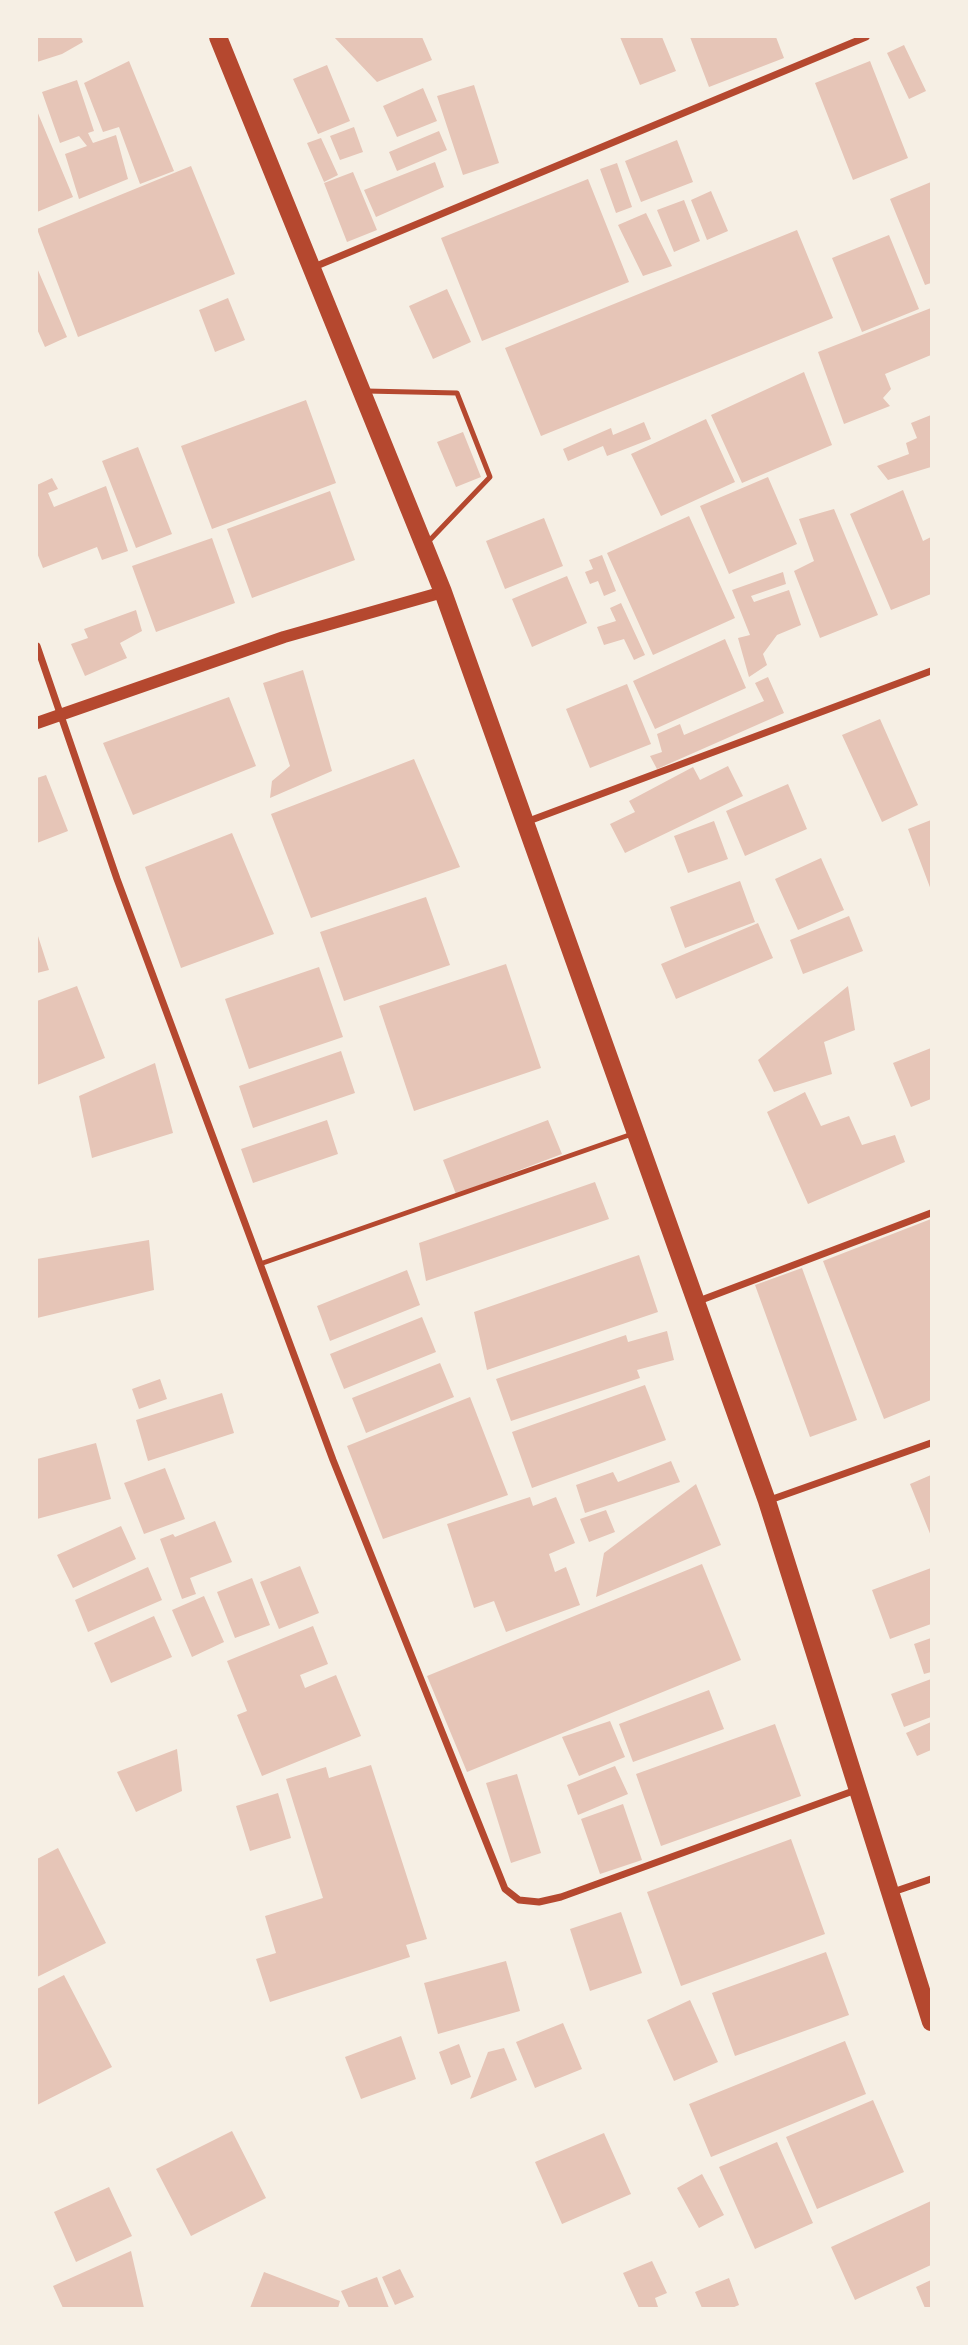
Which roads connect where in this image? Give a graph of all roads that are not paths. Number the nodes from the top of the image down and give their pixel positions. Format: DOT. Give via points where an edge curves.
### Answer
graph roads {
  1 [pos="218,37"];
  2 [pos="866,37"];
  3 [pos="310,269"];
  4 [pos="360,390"];
  5 [pos="424,546"];
  6 [pos="443,592"];
  7 [pos="37,646"];
  8 [pos="931,671"];
  9 [pos="60,715"];
  10 [pos="37,723"];
  11 [pos="525,822"];
  12 [pos="635,1133"];
  13 [pos="931,1213"];
  14 [pos="260,1264"];
  15 [pos="695,1302"];
  16 [pos="931,1443"];
  17 [pos="767,1501"];
  18 [pos="857,1789"];
  19 [pos="931,1879"];
  20 [pos="890,1893"];
  21 [pos="931,2022"];
  1 -- 3 [label="main road"];
  2 -- 3 [label="street"];
  3 -- 4 [label="main road"];
  4 -- 5 [label="main road"];
  4 -- 5 [label="lane" via="457,393 490,477"];
  5 -- 6 [label="main road"];
  6 -- 9 [label="street" via="284,637"];
  6 -- 11 [label="main road"];
  7 -- 9 [label="street"];
  8 -- 11 [label="street"];
  9 -- 10 [label="street"];
  9 -- 14 [label="street"];
  11 -- 12 [label="main road"];
  12 -- 14 [label="lane"];
  12 -- 15 [label="main road"];
  13 -- 15 [label="street"];
  14 -- 18 [label="street" via="333,1460 505,1889 519,1900 561,1897"];
  15 -- 17 [label="main road"];
  16 -- 17 [label="street"];
  17 -- 18 [label="main road"];
  18 -- 20 [label="main road"];
  19 -- 20 [label="street"];
  20 -- 21 [label="main road"];
}
